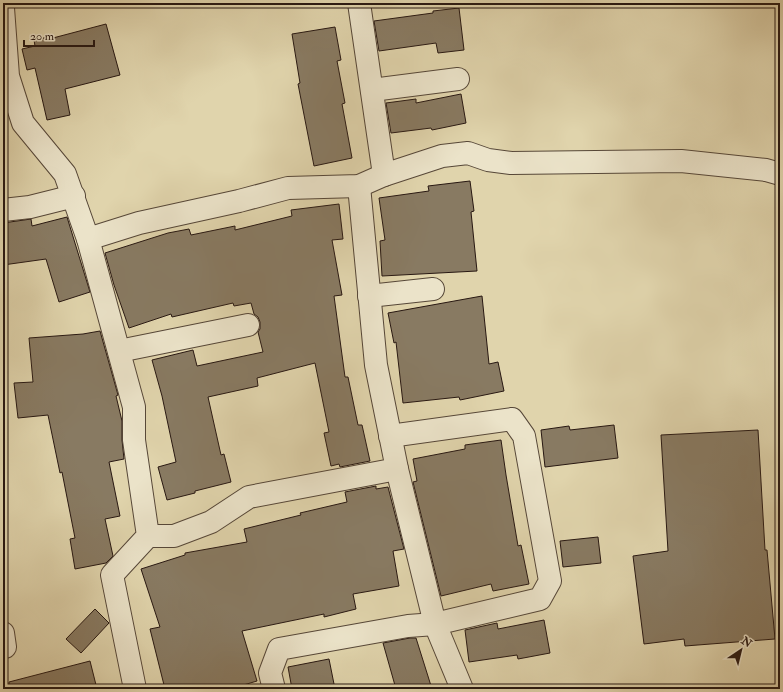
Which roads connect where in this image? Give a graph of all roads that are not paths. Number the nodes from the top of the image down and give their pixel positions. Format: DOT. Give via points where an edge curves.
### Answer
graph roads {
  1 [pos="364,3"];
  2 [pos="3,8"];
  3 [pos="458,79"];
  4 [pos="372,90"];
  5 [pos="780,174"];
  6 [pos="384,175"];
  7 [pos="359,186"];
  8 [pos="74,196"];
  9 [pos="3,210"];
  10 [pos="88,239"];
  11 [pos="433,289"];
  12 [pos="369,296"];
  13 [pos="248,325"];
  14 [pos="119,351"];
  15 [pos="390,436"];
  16 [pos="397,469"];
  17 [pos="148,536"];
  18 [pos="435,624"];
  19 [pos="3,633"];
  20 [pos="3,648"];
  21 [pos="135,689"];
  22 [pos="274,689"];
  23 [pos="462,689"];
  1 -- 4 [label="street"];
  2 -- 8 [label="street" via="8,76 23,123 65,174"];
  3 -- 4 [label="street"];
  4 -- 6 [label="street"];
  5 -- 6 [label="street" via="766,170 681,161 511,163 488,160 468,153 442,156"];
  6 -- 7 [label="street"];
  7 -- 10 [label="street" via="288,188 139,223"];
  7 -- 12 [label="street"];
  8 -- 9 [label="street" via="30,207"];
  8 -- 10 [label="street"];
  10 -- 14 [label="street"];
  11 -- 12 [label="street"];
  12 -- 15 [label="street" via="376,364"];
  13 -- 14 [label="street"];
  14 -- 17 [label="street" via="134,407 134,440"];
  15 -- 16 [label="street"];
  15 -- 18 [label="street" via="512,419 524,436 550,581 540,599"];
  16 -- 17 [label="street" via="249,497 211,522 174,536"];
  16 -- 18 [label="street"];
  17 -- 21 [label="street" via="112,575"];
  18 -- 22 [label="street" via="408,626 279,649 270,673"];
  18 -- 23 [label="street"];
  19 -- 20 [label="street"];
}
